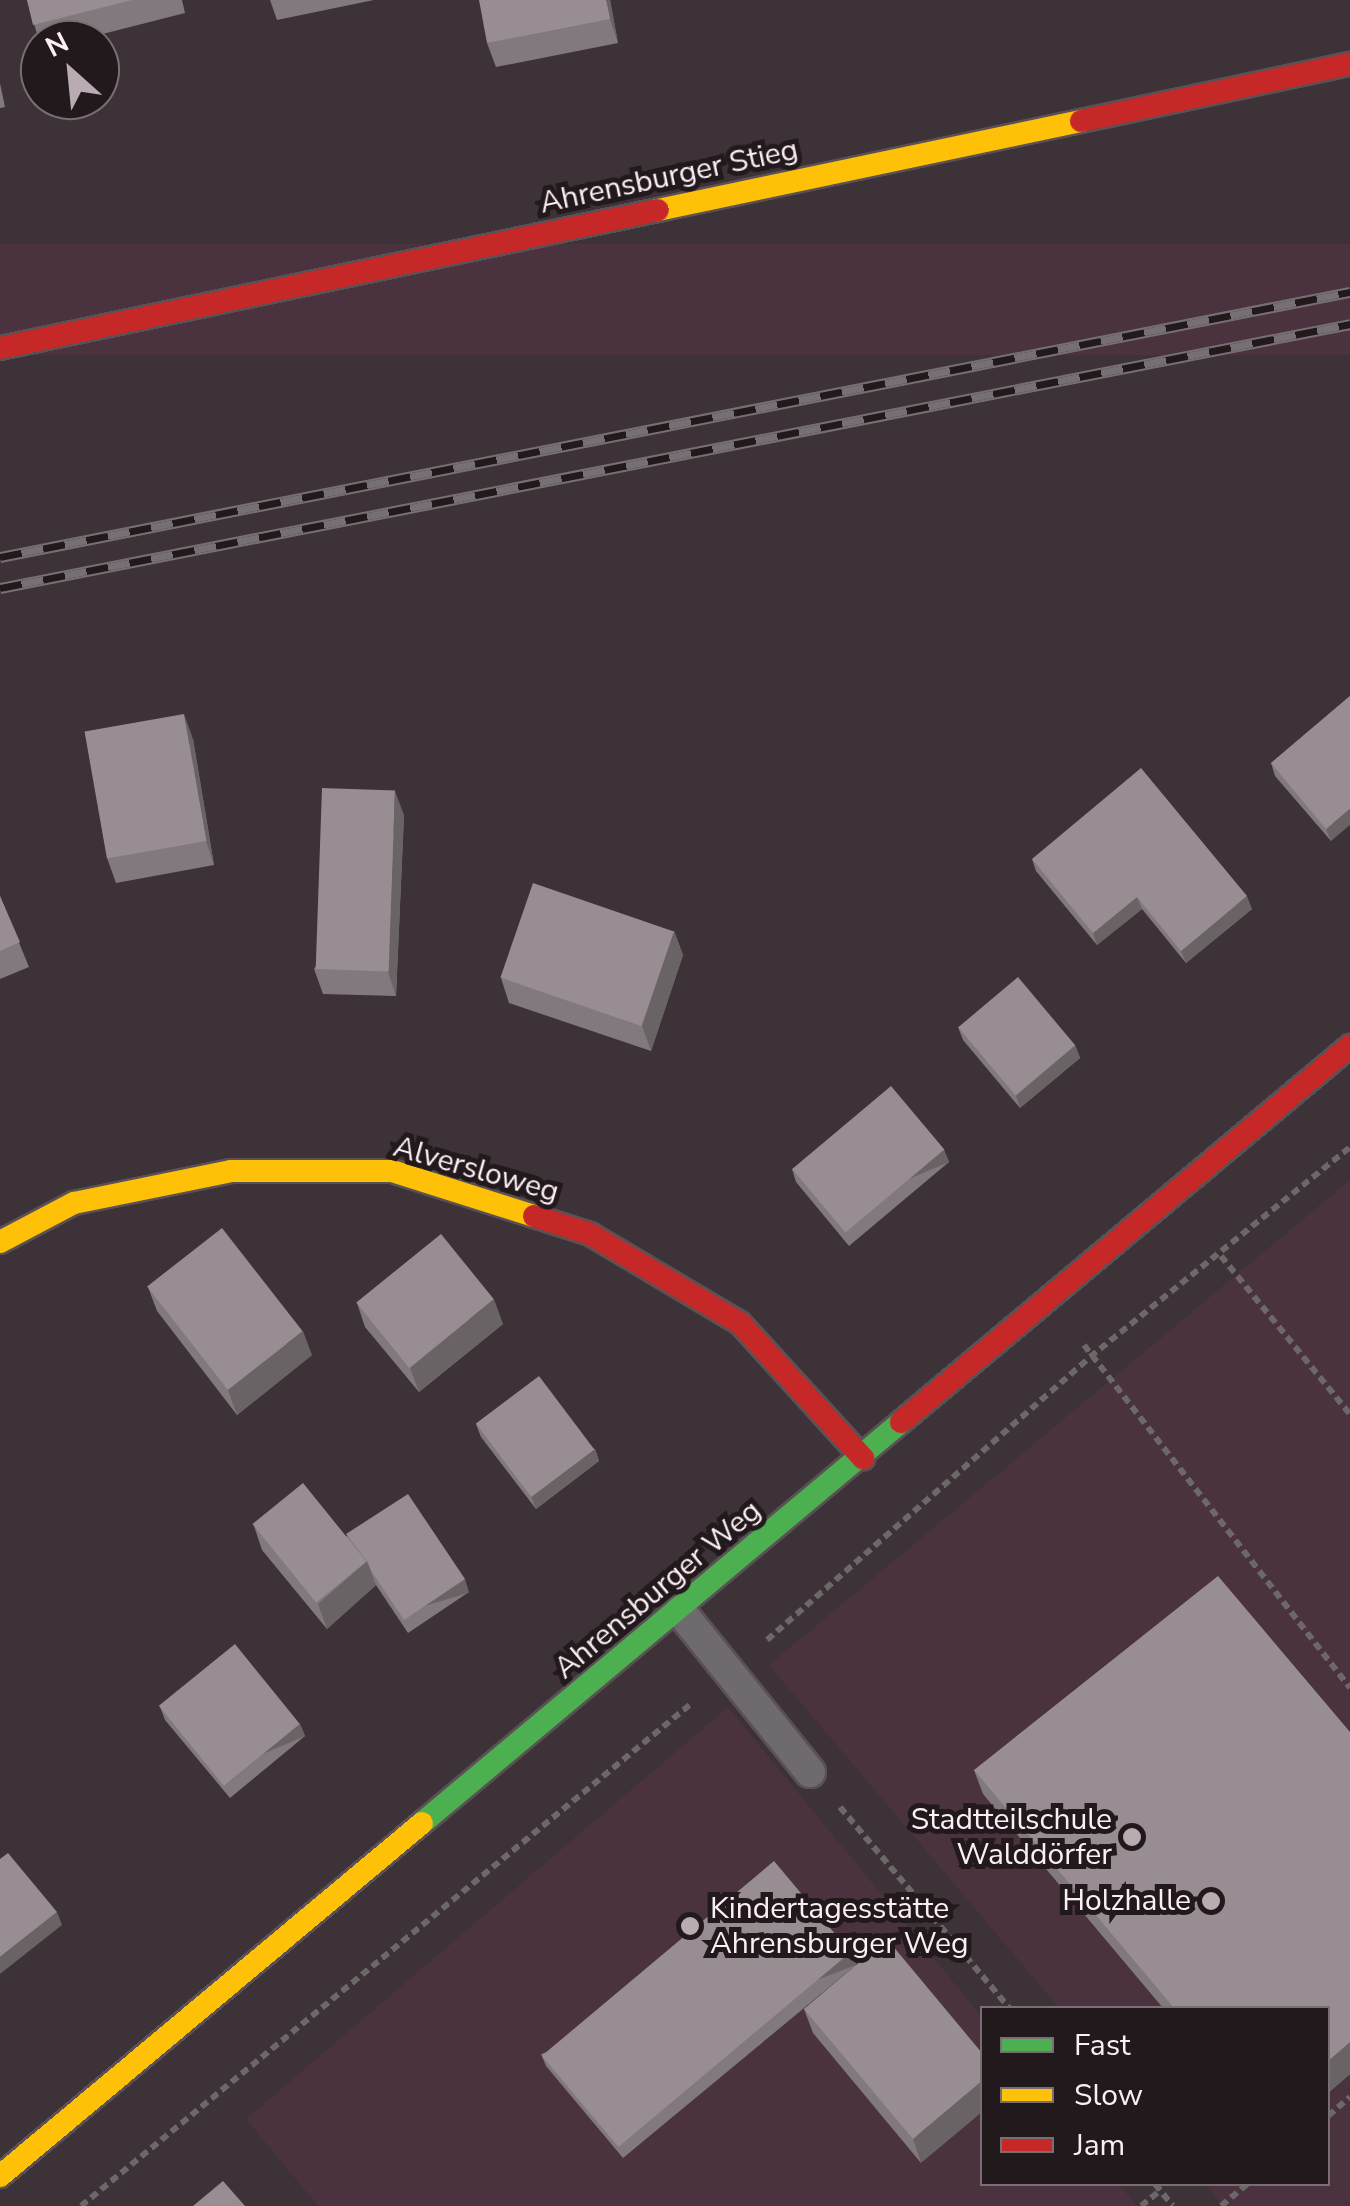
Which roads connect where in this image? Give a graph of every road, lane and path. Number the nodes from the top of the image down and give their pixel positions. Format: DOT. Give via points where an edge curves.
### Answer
graph roads {
  1 [pos="1350,64"];
  2 [pos="0,348"];
  3 [pos="1350,1046"];
  4 [pos="0,1242"];
  5 [pos="1221,1256"];
  6 [pos="1056,1291"];
  7 [pos="1350,1414"];
  8 [pos="864,1458"];
  9 [pos="680,1611"];
  10 [pos="1350,1688"];
  11 [pos="810,1772"];
  12 [pos="1006,2006"];
  13 [pos="1350,2097"];
  14 [pos="1330,2114"];
  15 [pos="0,2176"];
  16 [pos="1245,2186"];
  17 [pos="1158,2187"];
  18 [pos="1140,2206"];
  19 [pos="1173,2206"];
  20 [pos="1221,2206"];
  1 -- 2 [label="street, Ahrensburger Stieg"];
  3 -- 6 [label="street, Ahrensburger Weg"];
  4 -- 8 [label="street, Alversloweg" via="74,1203 230,1171 392,1171 590,1234 740,1323"];
  5 -- 7 [label="path"];
  6 -- 8 [label="street, Ahrensburger Weg"];
  6 -- 10 [label="path" via="1090,1357"];
  8 -- 9 [label="street, Ahrensburger Weg"];
  9 -- 11 [label="lane"];
  9 -- 15 [label="street, Ahrensburger Weg"];
  11 -- 12 [label="path"];
  13 -- 14 [label="path"];
  16 -- 20 [label="path"];
  17 -- 18 [label="path"];
  17 -- 19 [label="path"];
}
